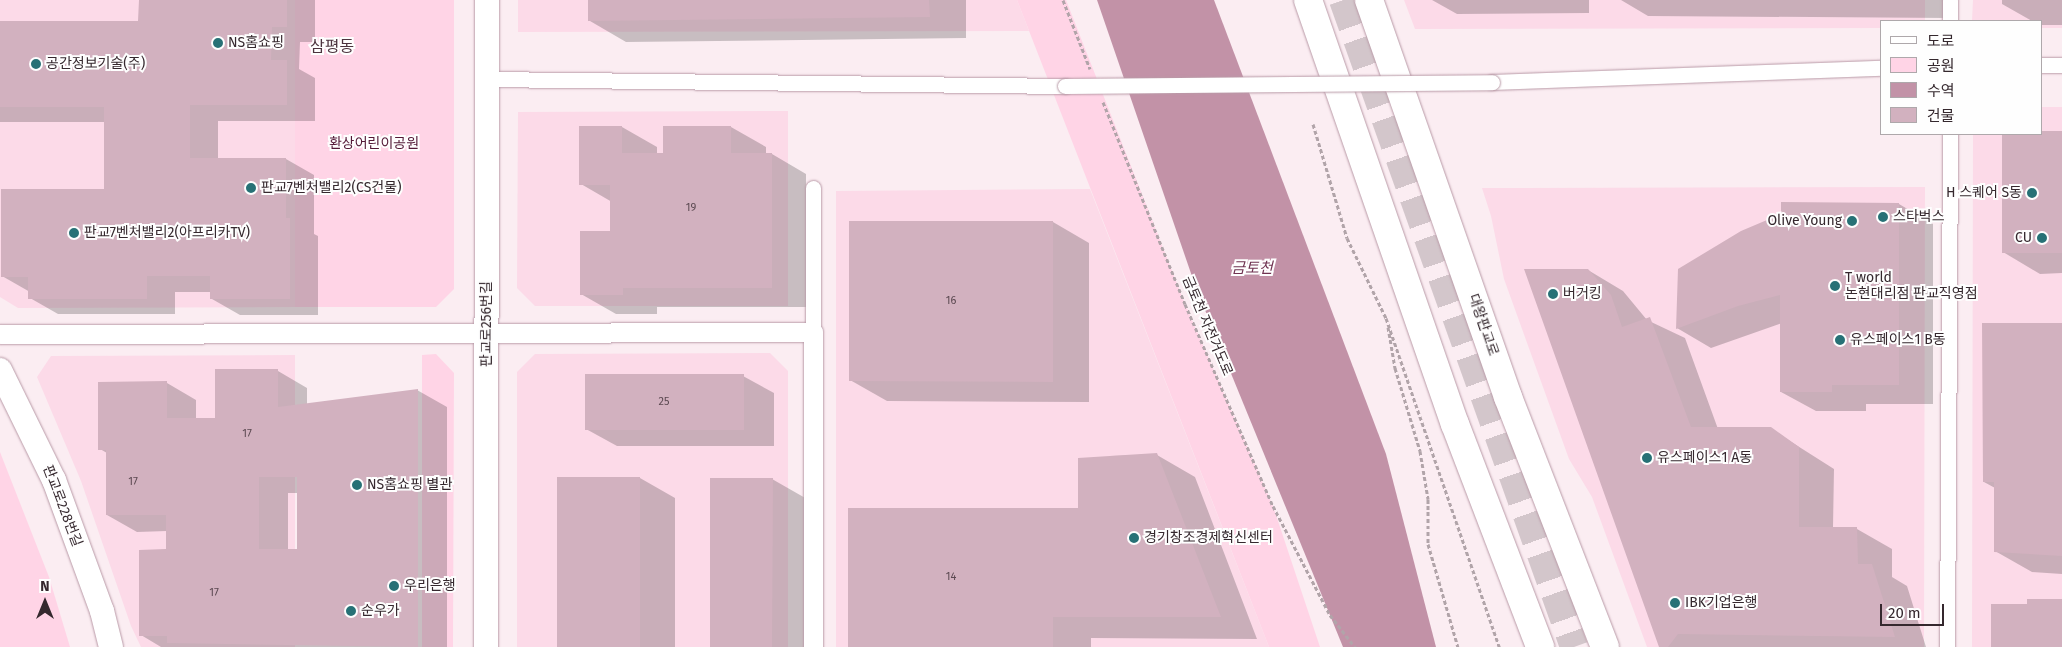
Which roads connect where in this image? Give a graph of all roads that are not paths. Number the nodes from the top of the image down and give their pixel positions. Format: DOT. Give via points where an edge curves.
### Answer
graph roads {
  1 [pos="487,0"];
  2 [pos="1308,0"];
  3 [pos="1369,0"];
  4 [pos="1950,0"];
  5 [pos="1950,20"];
  6 [pos="2042,65"];
  7 [pos="2062,65"];
  8 [pos="1880,68"];
  9 [pos="487,79"];
  10 [pos="1950,135"];
  11 [pos="813,188"];
  12 [pos="814,332"];
  13 [pos="487,333"];
  14 [pos="0,334"];
  15 [pos="0,370"];
  16 [pos="111,647"];
  17 [pos="486,647"];
  18 [pos="813,647"];
  19 [pos="1540,647"];
  20 [pos="1605,647"];
  21 [pos="1947,647"];
  1 -- 9 [label="street, 판교로256번길"];
  2 -- 19 [label="main road" via="1454,424"];
  3 -- 20 [label="main road, 대왕판교로" via="1508,396"];
  4 -- 5 [label="street"];
  6 -- 7 [label="street"];
  8 -- 9 [label="street, bridge" via="1492,82 1065,86"];
  9 -- 13 [label="street, 판교로256번길"];
  10 -- 21 [label="street"];
  11 -- 12 [label="street"];
  12 -- 13 [label="street"];
  12 -- 18 [label="street"];
  13 -- 14 [label="street"];
  13 -- 17 [label="street, 판교로256번길"];
  15 -- 16 [label="street, 판교로228번길" via="54,480 102,611"];
}
